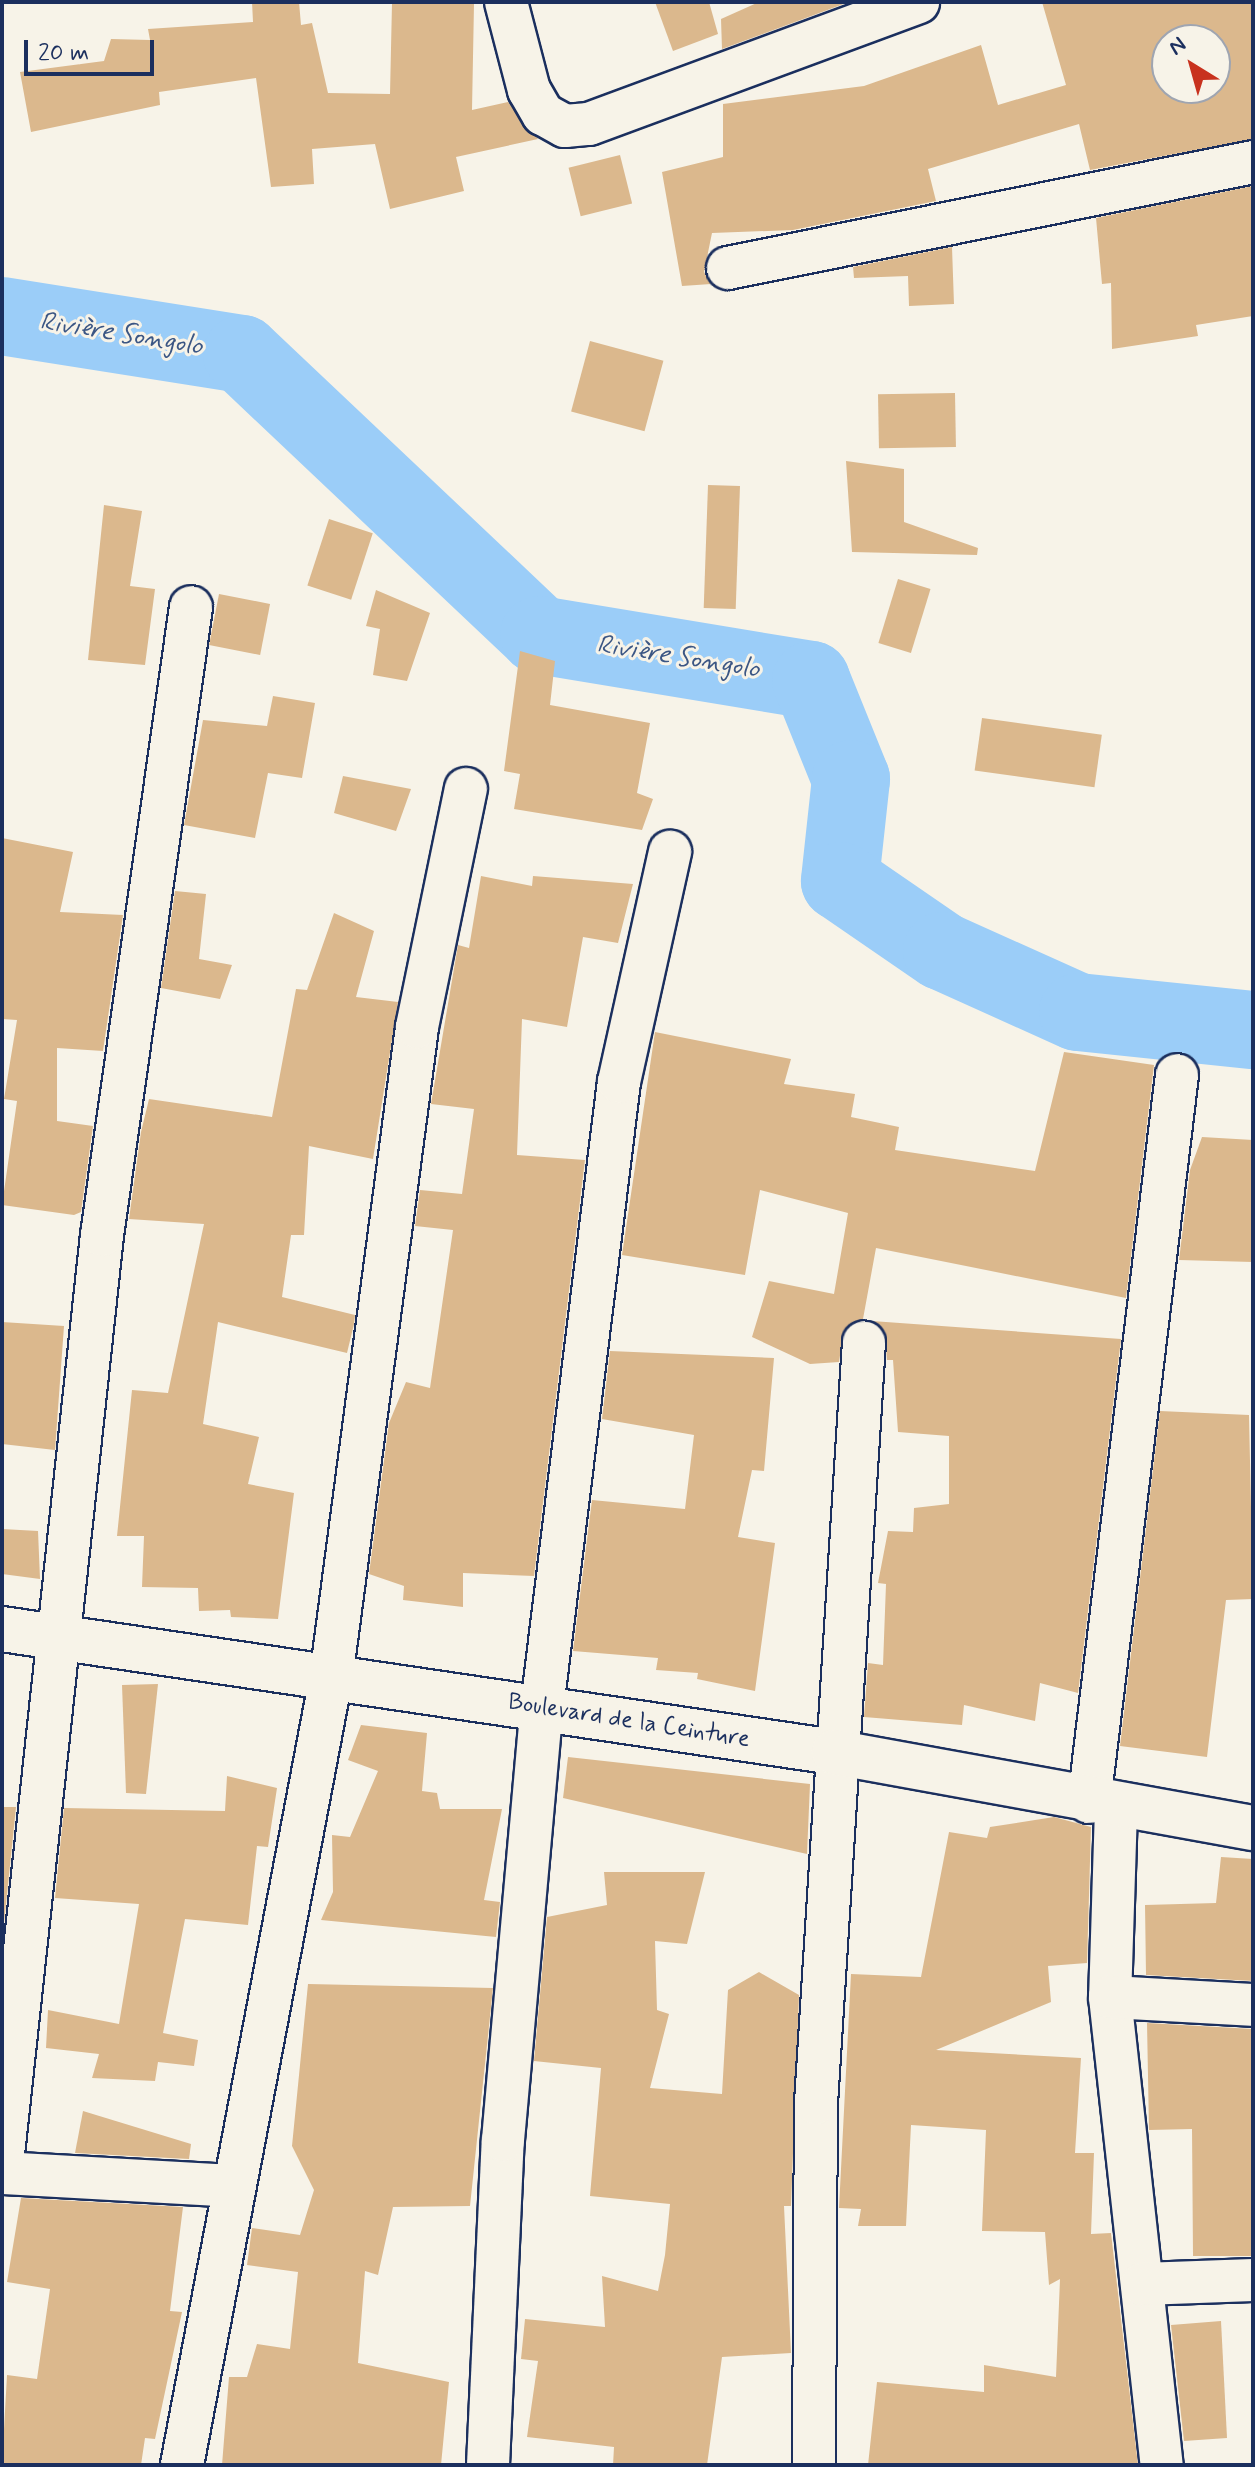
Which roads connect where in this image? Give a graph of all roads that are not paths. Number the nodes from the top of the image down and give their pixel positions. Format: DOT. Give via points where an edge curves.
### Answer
graph roads {
  1 [pos="506,2"];
  2 [pos="918,2"];
  3 [pos="1253,162"];
  4 [pos="728,268"];
  5 [pos="191,607"];
  6 [pos="466,789"];
  7 [pos="670,852"];
  8 [pos="1177,1075"];
  9 [pos="864,1343"];
  10 [pos="2,1629"];
  11 [pos="58,1639"];
  12 [pos="331,1678"];
  13 [pos="542,1707"];
  14 [pos="834,1752"];
  15 [pos="1102,1805"];
  16 [pos="1253,1828"];
  17 [pos="1110,1997"];
  18 [pos="1253,2005"];
  19 [pos="2,2163"];
  20 [pos="2,2173"];
  21 [pos="234,2186"];
  22 [pos="1253,2280"];
  23 [pos="1142,2284"];
  24 [pos="182,2465"];
  25 [pos="488,2465"];
  26 [pos="814,2465"];
  27 [pos="1162,2465"];
  1 -- 2 [label="street" via="529,90 543,114 565,126 589,124"];
  3 -- 4 [label="street"];
  5 -- 11 [label="street" via="102,1235"];
  6 -- 12 [label="street" via="417,1027"];
  7 -- 13 [label="street" via="619,1082"];
  8 -- 15 [label="street"];
  9 -- 14 [label="street"];
  10 -- 11 [label="street, Boulevard de la Ceinture"];
  11 -- 12 [label="street, Boulevard de la Ceinture"];
  11 -- 19 [label="street"];
  12 -- 13 [label="street, Boulevard de la Ceinture"];
  12 -- 21 [label="street"];
  13 -- 14 [label="street, Boulevard de la Ceinture"];
  13 -- 25 [label="street" via="503,2140"];
  14 -- 15 [label="street, Boulevard de la Ceinture"];
  14 -- 26 [label="street" via="816,2103"];
  15 -- 16 [label="street, Boulevard de la Ceinture"];
  15 -- 17 [label="street"];
  17 -- 18 [label="street"];
  17 -- 23 [label="street"];
  20 -- 21 [label="street"];
  21 -- 24 [label="street"];
  22 -- 23 [label="street"];
  23 -- 27 [label="street"];
}
